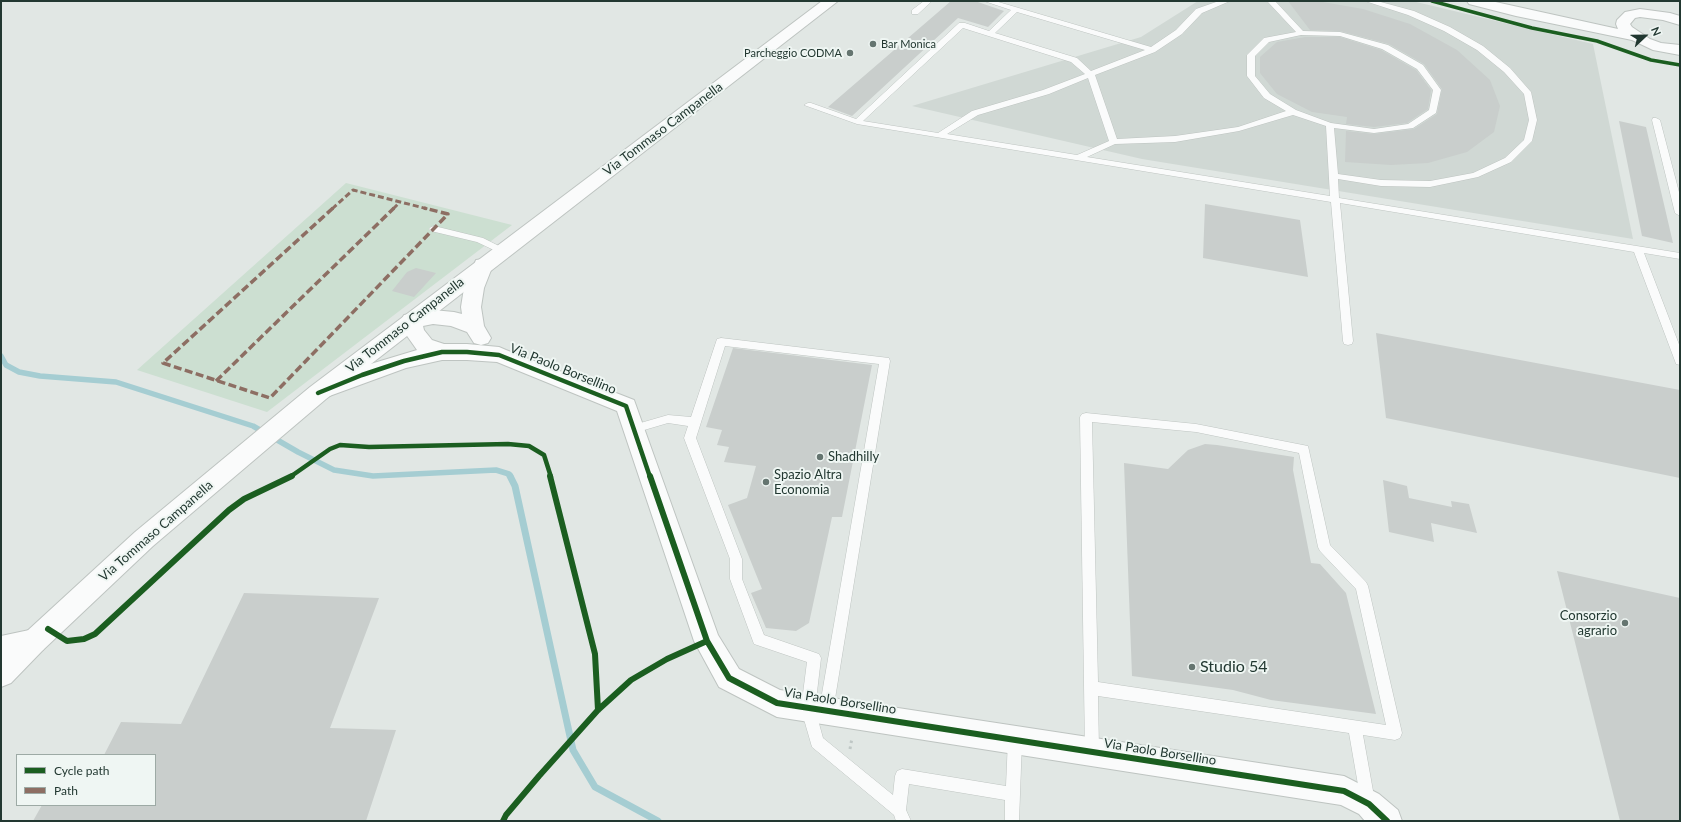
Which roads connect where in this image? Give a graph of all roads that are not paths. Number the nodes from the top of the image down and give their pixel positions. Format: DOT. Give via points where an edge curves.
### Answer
graph roads {
  1 [pos="831,1"];
  2 [pos="928,1"];
  3 [pos="988,1"];
  4 [pos="1226,1"];
  5 [pos="1271,1"];
  6 [pos="1369,1"];
  7 [pos="1474,1"];
  8 [pos="1644,1"];
  9 [pos="1647,1"];
  10 [pos="1016,9"];
  11 [pos="916,12"];
  12 [pos="1630,17"];
  13 [pos="1675,19"];
  14 [pos="1590,26"];
  15 [pos="1301,33"];
  16 [pos="990,34"];
  17 [pos="1634,36"];
  18 [pos="1152,50"];
  19 [pos="1680,50"];
  20 [pos="1091,75"];
  21 [pos="808,105"];
  22 [pos="1293,112"];
  23 [pos="1656,120"];
  24 [pos="857,122"];
  25 [pos="1330,125"];
  26 [pos="938,136"];
  27 [pos="1114,142"];
  28 [pos="1076,158"];
  29 [pos="1334,176"];
  30 [pos="1335,201"];
  31 [pos="1680,213"];
  32 [pos="434,229"];
  33 [pos="1638,249"];
  34 [pos="502,251"];
  35 [pos="1680,256"];
  36 [pos="483,265"];
  37 [pos="411,320"];
  38 [pos="474,327"];
  39 [pos="1348,341"];
  40 [pos="442,352"];
  41 [pos="499,355"];
  42 [pos="1680,360"];
  43 [pos="318,393"];
  44 [pos="695,422"];
  45 [pos="634,429"];
  46 [pos="34,641"];
  47 [pos="1,649"];
  48 [pos="1,674"];
  49 [pos="1091,688"];
  50 [pos="817,710"];
  51 [pos="1355,728"];
  52 [pos="1015,740"];
  53 [pos="1092,752"];
  54 [pos="1012,794"];
  55 [pos="1378,812"];
  56 [pos="901,816"];
  57 [pos="1012,821"];
  1 -- 34 [label="main road, Via Tommaso Campanella"];
  2 -- 11 [label="lane"];
  3 -- 10 [label="lane"];
  4 -- 18 [label="lane" via="1199,11 1179,32"];
  5 -- 15 [label="lane"];
  6 -- 29 [label="lane" via="1411,12 1480,48 1507,70 1528,94 1533,120 1528,141 1513,156 1475,175 1430,184 1381,183"];
  7 -- 14 [label="main road"];
  8 -- 12 [label="main road"];
  9 -- 13 [label="main road"];
  10 -- 16 [label="lane"];
  10 -- 18 [label="lane"];
  12 -- 13 [label="main road" via="1652,14"];
  12 -- 14 [label="main road" via="1612,24"];
  12 -- 17 [label="main road" via="1623,24"];
  14 -- 17 [label="main road"];
  15 -- 22 [label="lane" via="1267,40 1251,55 1251,76 1267,96"];
  15 -- 25 [label="lane" via="1340,34 1385,47 1420,67 1437,90 1433,111 1410,126 1374,131"];
  16 -- 20 [label="lane" via="1074,60"];
  16 -- 24 [label="lane" via="962,25"];
  17 -- 19 [label="main road" via="1658,47"];
  18 -- 20 [label="lane"];
  20 -- 26 [label="lane" via="1046,92 975,113"];
  20 -- 27 [label="lane"];
  21 -- 24 [label="lane"];
  22 -- 25 [label="lane"];
  22 -- 27 [label="lane" via="1232,130 1175,139"];
  23 -- 31 [label="lane"];
  24 -- 26 [label="lane"];
  25 -- 29 [label="lane"];
  26 -- 28 [label="lane"];
  27 -- 28 [label="lane"];
  28 -- 30 [label="lane"];
  29 -- 30 [label="lane"];
  30 -- 33 [label="lane"];
  30 -- 39 [label="lane"];
  32 -- 34 [label="lane" via="480,240"];
  33 -- 35 [label="lane"];
  33 -- 42 [label="lane"];
  34 -- 36 [label="main road, Via Tommaso Campanella"];
  36 -- 37 [label="main road, Via Tommaso Campanella"];
  36 -- 38 [label="main road, Via Paolo Borsellino" via="474,288 471,307"];
  37 -- 38 [label="main road" via="433,317 454,320"];
  37 -- 40 [label="main road, Via Paolo Borsellino" via="415,333 425,346"];
  37 -- 43 [label="main road, Via Tommaso Campanella"];
  38 -- 41 [label="main road, Via Paolo Borsellino" via="483,342"];
  40 -- 41 [label="main road, Via Paolo Borsellino"];
  40 -- 43 [label="main road, Via Paolo Borsellino" via="404,361"];
  41 -- 45 [label="main road, Via Paolo Borsellino" via="626,406"];
  43 -- 46 [label="main road, Via Tommaso Campanella" via="144,540"];
  44 -- 45 [label="lane" via="668,419"];
  44 -- 50 [label="lane" via="690,438 736,559 736,579 759,640 814,658"];
  44 -- 50 [label="lane" via="721,342 885,361"];
  45 -- 50 [label="main road, Via Paolo Borsellino" via="706,641 729,678 777,703"];
  46 -- 47 [label="main road"];
  46 -- 48 [label="main road, Via Tommaso Campanella"];
  49 -- 51 [label="lane"];
  49 -- 51 [label="lane" via="1086,417 1196,428 1304,449 1324,547 1362,586 1395,733"];
  49 -- 53 [label="lane"];
  50 -- 52 [label="main road, Via Paolo Borsellino"];
  50 -- 56 [label="lane" via="817,742"];
  51 -- 55 [label="lane"];
  52 -- 53 [label="main road, Via Paolo Borsellino"];
  52 -- 54 [label="lane"];
  53 -- 55 [label="main road, Via Paolo Borsellino" via="1344,792"];
  54 -- 56 [label="lane" via="902,776"];
  54 -- 57 [label="lane"];
}
